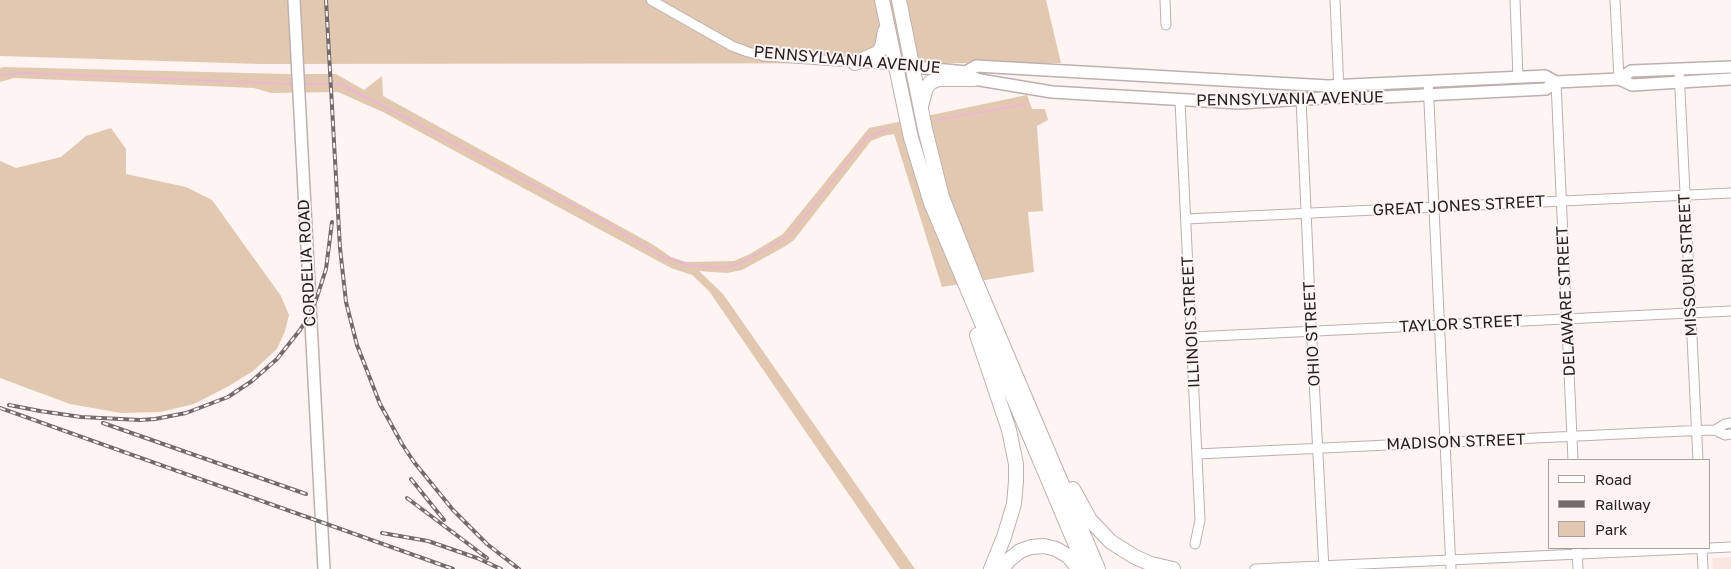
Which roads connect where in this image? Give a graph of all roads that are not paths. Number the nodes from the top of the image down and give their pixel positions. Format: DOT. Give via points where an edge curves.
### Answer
graph roads {
  1 [pos="294,0"];
  2 [pos="651,0"];
  3 [pos="882,0"];
  4 [pos="899,0"];
  5 [pos="1165,0"];
  6 [pos="1335,0"];
  7 [pos="1515,0"];
  8 [pos="1615,0"];
  9 [pos="886,20"];
  10 [pos="1166,24"];
  11 [pos="855,62"];
  12 [pos="895,65"];
  13 [pos="912,66"];
  14 [pos="1731,67"];
  15 [pos="1679,70"];
  16 [pos="970,75"];
  17 [pos="1518,77"];
  18 [pos="1619,79"];
  19 [pos="1731,79"];
  20 [pos="1428,81"];
  21 [pos="1556,82"];
  22 [pos="1680,83"];
  23 [pos="1339,91"];
  24 [pos="1428,94"];
  25 [pos="1302,98"];
  26 [pos="1180,101"];
  27 [pos="920,109"];
  28 [pos="1731,193"];
  29 [pos="1685,195"];
  30 [pos="1561,202"];
  31 [pos="1434,207"];
  32 [pos="1306,213"];
  33 [pos="1186,219"];
  34 [pos="964,283"];
  35 [pos="1731,311"];
  36 [pos="1691,313"];
  37 [pos="1566,319"];
  38 [pos="1440,324"];
  39 [pos="1311,331"];
  40 [pos="1192,337"];
  41 [pos="1010,362"];
  42 [pos="1731,423"];
  43 [pos="1715,430"];
  44 [pos="1696,431"];
  45 [pos="1731,434"];
  46 [pos="1572,437"];
  47 [pos="1445,442"];
  48 [pos="1317,448"];
  49 [pos="1197,454"];
  50 [pos="1573,459"];
  51 [pos="1698,459"];
  52 [pos="1195,544"];
  53 [pos="1731,547"];
  54 [pos="1711,548"];
  55 [pos="1660,549"];
  56 [pos="1702,549"];
  57 [pos="1577,551"];
  58 [pos="1451,564"];
  59 [pos="1324,567"];
  60 [pos="324,569"];
  61 [pos="992,569"];
  62 [pos="1002,569"];
  63 [pos="1079,569"];
  64 [pos="1086,569"];
  65 [pos="1098,569"];
  66 [pos="1172,569"];
  67 [pos="1255,569"];
  68 [pos="1578,569"];
  69 [pos="1703,569"];
  1 -- 60 [label="main road, CORDELIA ROAD"];
  2 -- 11 [label="street, PENNSYLVANIA AVENUE" via="748,52"];
  3 -- 9 [label="highway"];
  4 -- 13 [label="highway"];
  5 -- 10 [label="street"];
  6 -- 23 [label="street"];
  7 -- 17 [label="street"];
  8 -- 18 [label="street"];
  9 -- 11 [label="highway" via="882,47 873,56"];
  9 -- 12 [label="highway"];
  11 -- 12 [label="street, PENNSYLVANIA AVENUE"];
  12 -- 13 [label="main road, PENNSYLVANIA AVENUE"];
  12 -- 34 [label="highway" via="922,177"];
  13 -- 16 [label="main road, PENNSYLVANIA AVENUE"];
  13 -- 27 [label="highway"];
  14 -- 15 [label="main road, PENNSYLVANIA AVENUE"];
  15 -- 18 [label="main road, PENNSYLVANIA AVENUE" via="1632,71"];
  15 -- 22 [label="street, MISSOURI STREET"];
  16 -- 23 [label="main road, PENNSYLVANIA AVENUE" via="976,66"];
  16 -- 26 [label="main road, PENNSYLVANIA AVENUE" via="1052,92"];
  16 -- 27 [label="highway" via="931,82"];
  17 -- 20 [label="main road, PENNSYLVANIA AVENUE"];
  17 -- 21 [label="main road, PENNSYLVANIA AVENUE" via="1545,76"];
  18 -- 21 [label="main road, PENNSYLVANIA AVENUE"];
  18 -- 22 [label="main road, PENNSYLVANIA AVENUE" via="1632,85"];
  19 -- 22 [label="main road, PENNSYLVANIA AVENUE"];
  20 -- 23 [label="main road, PENNSYLVANIA AVENUE"];
  20 -- 24 [label="street"];
  21 -- 24 [label="main road, PENNSYLVANIA AVENUE" via="1546,89"];
  21 -- 30 [label="street, DELAWARE STREET"];
  22 -- 29 [label="street, MISSOURI STREET"];
  23 -- 24 [label="main road, PENNSYLVANIA AVENUE" via="1363,98"];
  23 -- 25 [label="main road, PENNSYLVANIA AVENUE"];
  24 -- 31 [label="street"];
  25 -- 26 [label="main road, PENNSYLVANIA AVENUE" via="1239,103"];
  25 -- 32 [label="street, OHIO STREET"];
  26 -- 33 [label="street, ILLINOIS STREET"];
  27 -- 41 [label="highway" via="942,197"];
  28 -- 29 [label="street, GREAT JONES STREET"];
  29 -- 30 [label="street, GREAT JONES STREET"];
  29 -- 36 [label="street, MISSOURI STREET"];
  30 -- 31 [label="street, GREAT JONES STREET"];
  30 -- 37 [label="street, DELAWARE STREET"];
  31 -- 32 [label="street, GREAT JONES STREET"];
  31 -- 38 [label="street"];
  32 -- 33 [label="street, GREAT JONES STREET"];
  32 -- 39 [label="street, OHIO STREET"];
  33 -- 40 [label="street, ILLINOIS STREET"];
  34 -- 61 [label="highway" via="969,310 1009,430 1016,464 1014,504"];
  34 -- 64 [label="highway"];
  35 -- 36 [label="street, TAYLOR STREET"];
  36 -- 37 [label="street, TAYLOR STREET"];
  36 -- 44 [label="street, MISSOURI STREET"];
  37 -- 38 [label="street, TAYLOR STREET"];
  37 -- 46 [label="street, DELAWARE STREET"];
  38 -- 39 [label="street, TAYLOR STREET"];
  38 -- 47 [label="street"];
  39 -- 40 [label="street, TAYLOR STREET"];
  39 -- 48 [label="street, OHIO STREET"];
  40 -- 49 [label="street, ILLINOIS STREET"];
  41 -- 65 [label="highway"];
  41 -- 66 [label="highway" via="1025,385 1090,520 1122,550 1151,564"];
  42 -- 43 [label="street, MADISON STREET"];
  43 -- 44 [label="street, MADISON STREET"];
  43 -- 45 [label="street, MADISON STREET"];
  44 -- 46 [label="street, MADISON STREET"];
  44 -- 51 [label="street, MISSOURI STREET"];
  46 -- 47 [label="street, MADISON STREET"];
  46 -- 50 [label="street, DELAWARE STREET"];
  47 -- 48 [label="street, MADISON STREET"];
  47 -- 58 [label="street"];
  48 -- 49 [label="street, MADISON STREET"];
  48 -- 59 [label="street, OHIO STREET"];
  49 -- 52 [label="street, ILLINOIS STREET" via="1200,520"];
  53 -- 54 [label="street"];
  55 -- 57 [label="street"];
  56 -- 69 [label="street"];
  57 -- 58 [label="street"];
  57 -- 68 [label="street"];
  58 -- 59 [label="street"];
  59 -- 67 [label="street"];
  62 -- 63 [label="highway" via="1020,551 1044,546 1068,556"];
}
